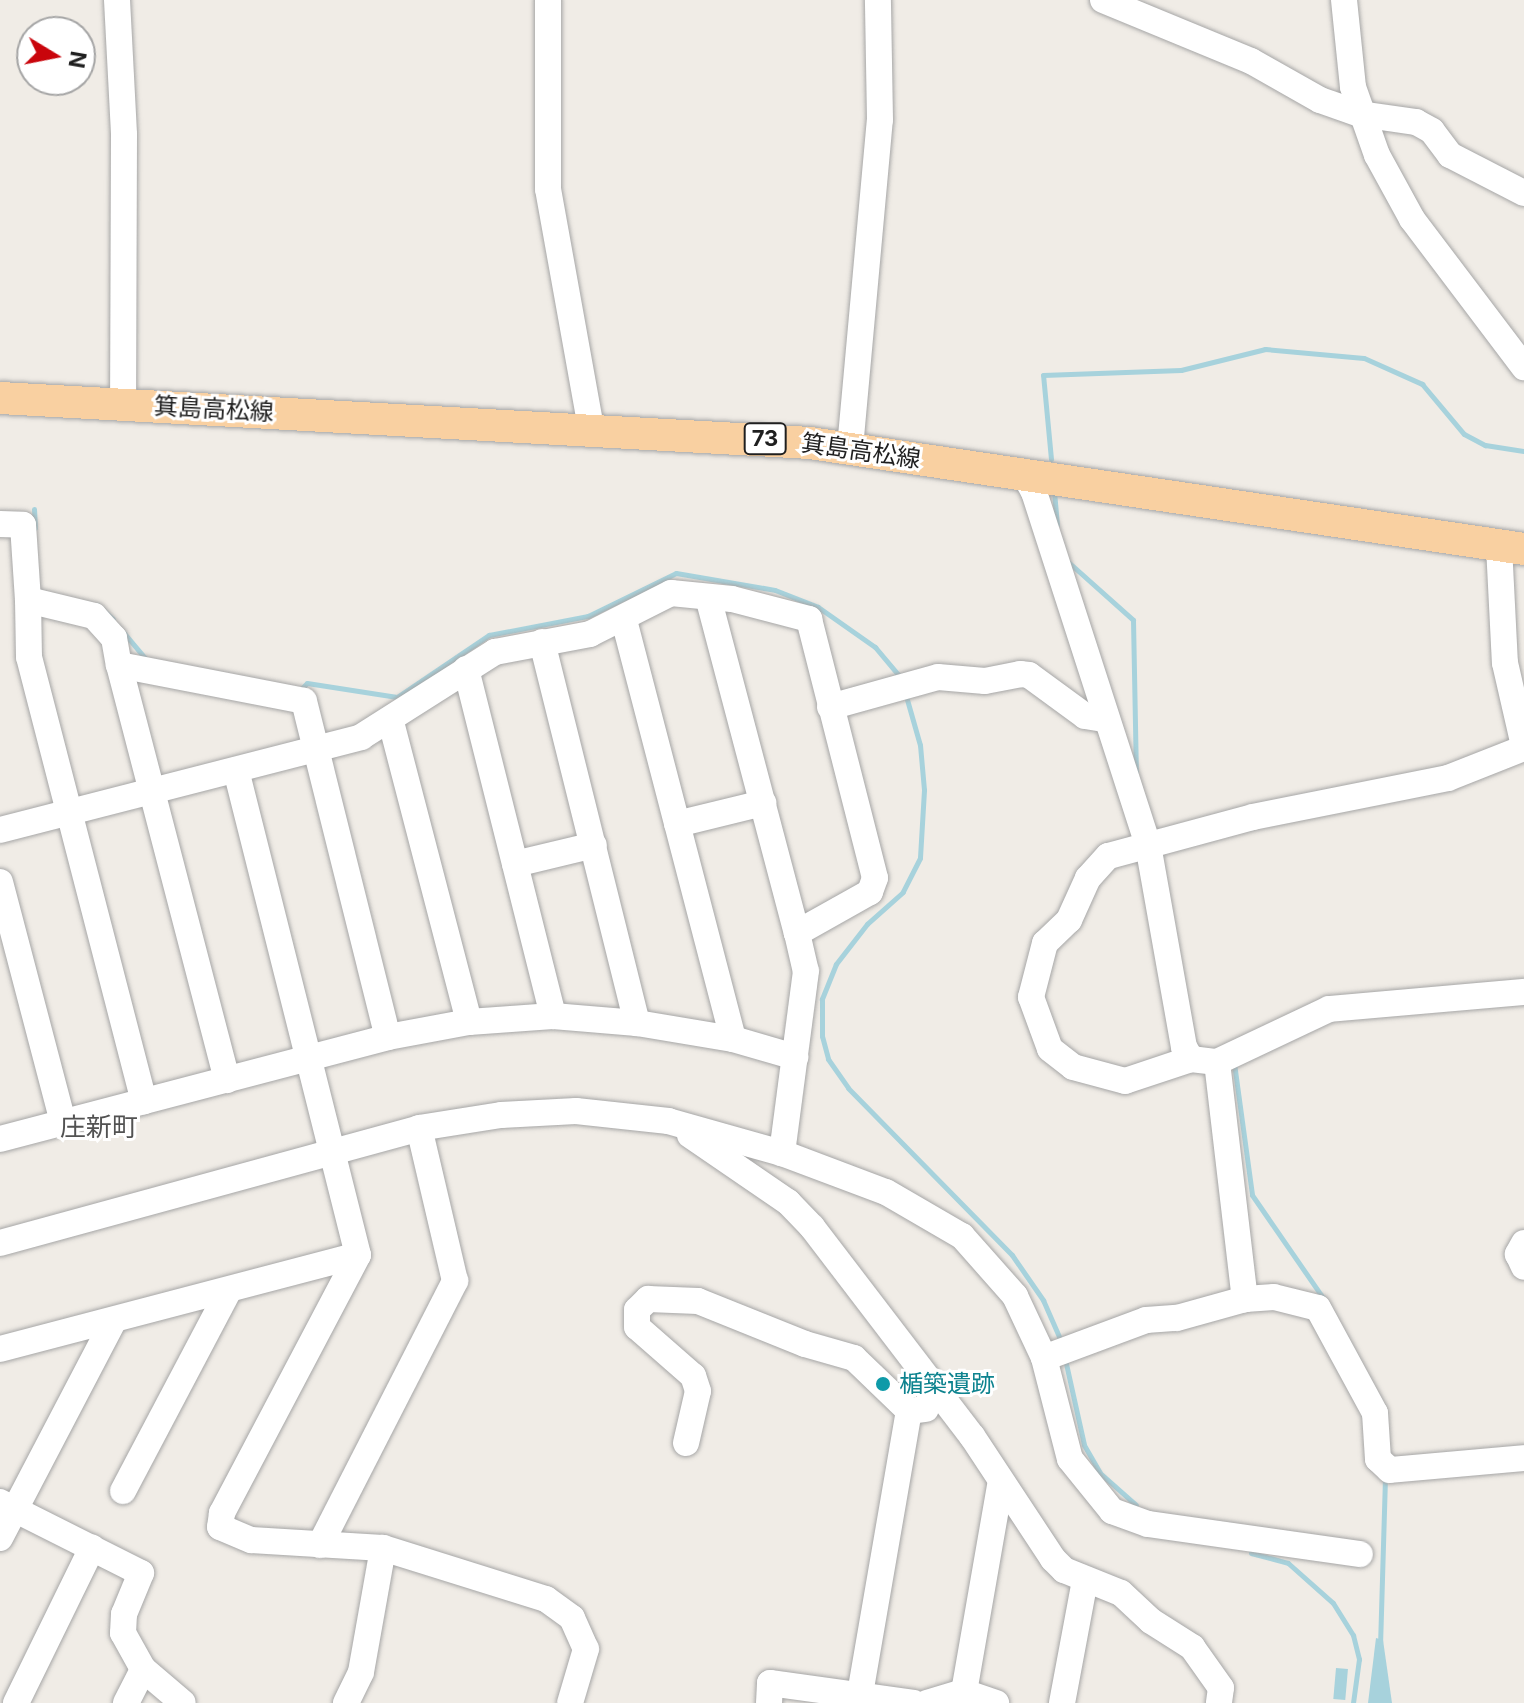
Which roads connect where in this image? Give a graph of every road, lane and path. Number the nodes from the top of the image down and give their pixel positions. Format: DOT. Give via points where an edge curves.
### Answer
graph roads {
  1 [pos="117,0"];
  2 [pos="548,0"];
  3 [pos="878,0"];
  4 [pos="1103,0"];
  5 [pos="1344,0"];
  6 [pos="1360,114"];
  7 [pos="1524,193"];
  8 [pos="1524,367"];
  9 [pos="0,398"];
  10 [pos="123,404"];
  11 [pos="591,427"];
  12 [pos="850,448"];
  13 [pos="1024,474"];
  14 [pos="0,524"];
  15 [pos="1512,547"];
  16 [pos="708,597"];
  17 [pos="28,600"];
  18 [pos="624,620"];
  19 [pos="542,642"];
  20 [pos="119,665"];
  21 [pos="466,669"];
  22 [pos="830,707"];
  23 [pos="1105,719"];
  24 [pos="391,722"];
  25 [pos="1524,747"];
  26 [pos="318,749"];
  27 [pos="236,770"];
  28 [pos="152,791"];
  29 [pos="763,803"];
  30 [pos="68,813"];
  31 [pos="677,824"];
  32 [pos="0,830"];
  33 [pos="1154,844"];
  34 [pos="594,845"];
  35 [pos="515,864"];
  36 [pos="0,882"];
  37 [pos="797,933"];
  38 [pos="1524,992"];
  39 [pos="553,1016"];
  40 [pos="469,1022"];
  41 [pos="637,1023"];
  42 [pos="388,1037"];
  43 [pos="733,1039"];
  44 [pos="795,1057"];
  45 [pos="1216,1058"];
  46 [pos="308,1060"];
  47 [pos="227,1080"];
  48 [pos="144,1101"];
  49 [pos="668,1121"];
  50 [pos="63,1122"];
  51 [pos="419,1128"];
  52 [pos="0,1139"];
  53 [pos="782,1153"];
  54 [pos="332,1155"];
  55 [pos="0,1243"];
  56 [pos="1524,1243"];
  57 [pos="358,1255"];
  58 [pos="1524,1267"];
  59 [pos="229,1290"];
  60 [pos="1245,1299"];
  61 [pos="114,1320"];
  62 [pos="0,1349"];
  63 [pos="1057,1352"];
  64 [pos="949,1405"];
  65 [pos="909,1411"];
  66 [pos="686,1443"];
  67 [pos="1524,1458"];
  68 [pos="1001,1481"];
  69 [pos="123,1491"];
  70 [pos="7,1505"];
  71 [pos="0,1538"];
  72 [pos="320,1545"];
  73 [pos="92,1548"];
  74 [pos="383,1548"];
  75 [pos="1360,1554"];
  76 [pos="1085,1580"];
  77 [pos="143,1669"];
  78 [pos="964,1692"];
  79 [pos="860,1694"];
  80 [pos="16,1703"];
  81 [pos="126,1703"];
  82 [pos="183,1703"];
  83 [pos="346,1703"];
  84 [pos="570,1703"];
  85 [pos="769,1703"];
  86 [pos="914,1703"];
  87 [pos="927,1703"];
  88 [pos="996,1703"];
  89 [pos="1062,1703"];
  90 [pos="1219,1703"];
  1 -- 10 [label="street" via="124,135"];
  2 -- 11 [label="street" via="548,189"];
  3 -- 12 [label="street" via="880,120"];
  4 -- 6 [label="street" via="1236,54 1320,100"];
  5 -- 6 [label="street" via="1348,59"];
  6 -- 7 [label="street" via="1416,122 1432,131 1450,155"];
  6 -- 8 [label="street" via="1412,219"];
  9 -- 10 [label="main road, 箕島高松線 / 73"];
  10 -- 11 [label="main road, 箕島高松線 / 73"];
  11 -- 12 [label="main road, 箕島高松線 / 73"];
  12 -- 13 [label="main road, 箕島高松線 / 73"];
  13 -- 15 [label="main road, 箕島高松線 / 73"];
  13 -- 23 [label="street"];
  14 -- 17 [label="street" via="23,525"];
  15 -- 25 [label="street" via="1505,590 1505,663"];
  16 -- 18 [label="street" via="671,593"];
  16 -- 22 [label="street" via="809,619"];
  16 -- 29 [label="street"];
  17 -- 20 [label="street" via="94,616 114,638"];
  17 -- 30 [label="street" via="29,657"];
  18 -- 19 [label="street" via="590,634"];
  18 -- 31 [label="street"];
  19 -- 21 [label="street" via="495,652"];
  19 -- 34 [label="street"];
  20 -- 26 [label="street" via="304,701"];
  20 -- 28 [label="street"];
  21 -- 24 [label="street"];
  21 -- 35 [label="street"];
  22 -- 23 [label="street" via="953,675 985,681 1029,675 1085,716"];
  22 -- 37 [label="street" via="875,878 870,892"];
  23 -- 33 [label="street"];
  24 -- 26 [label="street"];
  24 -- 40 [label="street"];
  25 -- 33 [label="street" via="1448,778"];
  26 -- 27 [label="street"];
  26 -- 42 [label="street"];
  27 -- 28 [label="street"];
  27 -- 46 [label="street"];
  28 -- 30 [label="street"];
  28 -- 47 [label="street"];
  29 -- 31 [label="street"];
  29 -- 37 [label="street"];
  30 -- 32 [label="street"];
  30 -- 48 [label="street"];
  31 -- 43 [label="street"];
  33 -- 45 [label="street" via="1184,1047"];
  33 -- 45 [label="street" via="1108,856 1088,878 1069,920 1045,943 1031,997 1050,1049 1098,1077 1125,1081"];
  34 -- 35 [label="street"];
  34 -- 41 [label="street"];
  35 -- 39 [label="street"];
  36 -- 50 [label="street"];
  37 -- 44 [label="street" via="806,971"];
  38 -- 45 [label="street" via="1329,1009"];
  39 -- 40 [label="street"];
  39 -- 41 [label="street"];
  40 -- 42 [label="street"];
  41 -- 43 [label="street"];
  42 -- 46 [label="street"];
  43 -- 44 [label="street"];
  44 -- 53 [label="street"];
  45 -- 60 [label="street"];
  46 -- 47 [label="street"];
  46 -- 54 [label="street"];
  47 -- 48 [label="street"];
  48 -- 50 [label="street"];
  49 -- 51 [label="street" via="576,1111 501,1115"];
  49 -- 53 [label="street"];
  49 -- 64 [label="street" via="788,1202"];
  50 -- 52 [label="street"];
  51 -- 54 [label="street"];
  51 -- 72 [label="street" via="455,1281"];
  53 -- 63 [label="street" via="918,1206 962,1236"];
  54 -- 55 [label="street"];
  54 -- 57 [label="street"];
  56 -- 58 [label="street" via="1518,1254"];
  57 -- 59 [label="street"];
  57 -- 72 [label="street" via="222,1513 220,1527 234,1537"];
  59 -- 61 [label="street"];
  59 -- 69 [label="street"];
  60 -- 63 [label="street" via="1177,1318 1146,1320"];
  60 -- 67 [label="street" via="1274,1297 1318,1308 1375,1413 1386,1466"];
  61 -- 62 [label="street"];
  61 -- 70 [label="street"];
  63 -- 75 [label="street" via="1070,1459 1088,1488 1112,1511 1148,1524"];
  64 -- 65 [label="street"];
  64 -- 68 [label="street"];
  65 -- 66 [label="street" via="854,1358 698,1301 648,1299 637,1310 637,1327 693,1376 698,1391"];
  65 -- 79 [label="street"];
  68 -- 76 [label="street" via="1053,1559"];
  68 -- 78 [label="street"];
  70 -- 71 [label="street"];
  70 -- 73 [label="street"];
  72 -- 74 [label="street"];
  73 -- 77 [label="street" via="141,1573 124,1614 123,1633"];
  73 -- 80 [label="street"];
  74 -- 83 [label="street" via="361,1672"];
  74 -- 84 [label="street" via="523,1588 560,1607 581,1633 586,1649"];
  76 -- 89 [label="street"];
  76 -- 90 [label="street" via="1121,1593 1151,1621 1192,1647 1221,1688"];
  77 -- 81 [label="street"];
  77 -- 82 [label="street"];
  78 -- 87 [label="street"];
  78 -- 88 [label="street"];
  79 -- 85 [label="street" via="770,1683"];
  79 -- 86 [label="street"];
}
